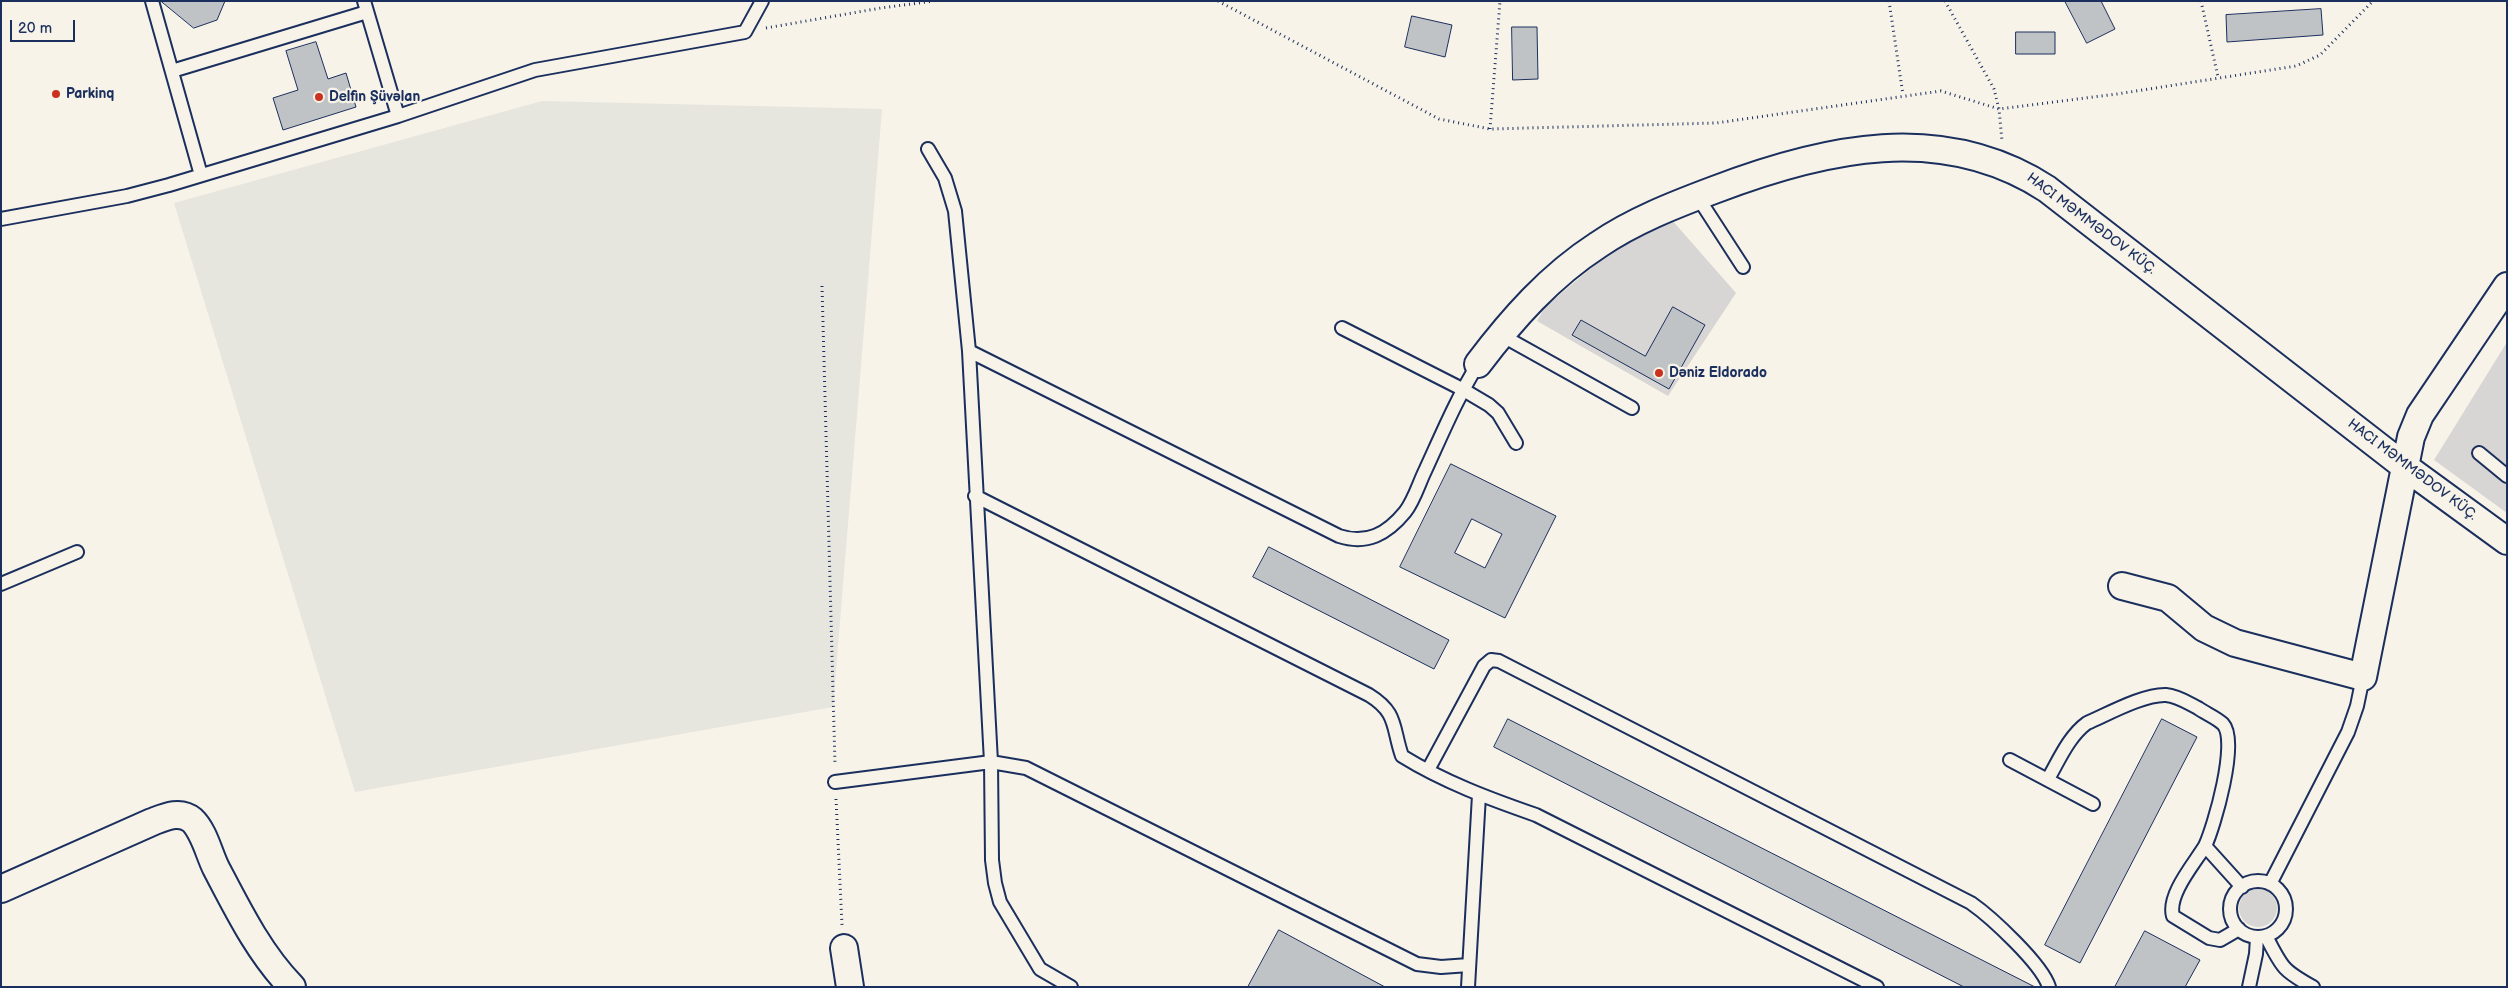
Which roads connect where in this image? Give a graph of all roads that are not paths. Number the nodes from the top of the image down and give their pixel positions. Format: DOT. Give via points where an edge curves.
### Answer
graph roads {
  1 [pos="152,1"];
  2 [pos="762,1"];
  3 [pos="365,6"];
  4 [pos="172,71"];
  5 [pos="398,116"];
  6 [pos="928,149"];
  7 [pos="201,175"];
  8 [pos="1697,196"];
  9 [pos="1,219"];
  10 [pos="1743,267"];
  11 [pos="2507,286"];
  12 [pos="1342,328"];
  13 [pos="1501,334"];
  14 [pos="969,351"];
  15 [pos="1478,364"];
  16 [pos="1462,388"];
  17 [pos="1632,408"];
  18 [pos="1516,444"];
  19 [pos="2479,453"];
  20 [pos="2404,466"];
  21 [pos="2507,476"];
  22 [pos="975,496"];
  23 [pos="2507,541"];
  24 [pos="77,552"];
  25 [pos="1,584"];
  26 [pos="2122,586"];
  27 [pos="2363,677"];
  28 [pos="2010,760"];
  29 [pos="990,762"];
  30 [pos="1428,770"];
  31 [pos="2048,779"];
  32 [pos="835,782"];
  33 [pos="1479,795"];
  34 [pos="2093,804"];
  35 [pos="2205,846"];
  36 [pos="2270,884"];
  37 [pos="2242,887"];
  38 [pos="1,889"];
  39 [pos="2239,929"];
  40 [pos="2261,936"];
  41 [pos="844,948"];
  42 [pos="1469,964"];
  43 [pos="1064,985"];
  44 [pos="292,987"];
  45 [pos="850,987"];
  46 [pos="1468,987"];
  47 [pos="1877,987"];
  48 [pos="2049,987"];
  49 [pos="2249,987"];
  50 [pos="2313,987"];
  1 -- 4 [label="lane"];
  2 -- 5 [label="lane" via="745,32 535,70"];
  3 -- 4 [label="lane"];
  3 -- 5 [label="lane"];
  4 -- 7 [label="lane"];
  5 -- 7 [label="lane"];
  6 -- 14 [label="lane" via="945,178 955,211"];
  7 -- 9 [label="lane" via="127,196"];
  8 -- 10 [label="lane"];
  8 -- 13 [label="street" via="1599,244 1543,289"];
  8 -- 20 [label="street" via="1797,162 1851,150 1924,147 2004,164 2048,189"];
  11 -- 20 [label="street" via="2420,415"];
  12 -- 16 [label="lane"];
  13 -- 15 [label="street"];
  13 -- 17 [label="lane"];
  14 -- 16 [label="lane" via="1354,541 1371,538 1391,527 1407,511"];
  14 -- 22 [label="lane"];
  15 -- 16 [label="lane"];
  16 -- 18 [label="lane" via="1498,413"];
  19 -- 21 [label="lane"];
  20 -- 23 [label="street"];
  20 -- 27 [label="street"];
  22 -- 29 [label="lane"];
  22 -- 30 [label="lane" via="1384,704 1395,724 1402,756"];
  24 -- 25 [label="lane"];
  26 -- 27 [label="street" via="2168,598 2204,628 2235,643"];
  27 -- 36 [label="lane" via="2348,732"];
  28 -- 31 [label="lane"];
  29 -- 32 [label="lane"];
  29 -- 42 [label="lane" via="1026,768 1043,775 1417,964 1441,967"];
  29 -- 43 [label="lane" via="992,860 1000,902 1040,969"];
  30 -- 33 [label="lane"];
  30 -- 48 [label="lane" via="1484,666 1491,660 1499,661 1971,903 2039,968"];
  31 -- 34 [label="lane"];
  31 -- 35 [label="lane" via="2075,734 2088,723 2152,696 2177,697 2224,725 2229,740 2211,835"];
  33 -- 42 [label="lane"];
  33 -- 47 [label="lane" via="1536,815"];
  35 -- 37 [label="lane"];
  35 -- 39 [label="lane" via="2173,897 2170,908 2173,916 2209,938 2220,940"];
  36 -- 37 [label="lane" via="2251,882"];
  36 -- 40 [label="lane" via="2283,897 2286,915 2282,924"];
  37 -- 39 [label="lane" via="2231,902 2233,921"];
  38 -- 44 [label="street" via="152,822 182,815 193,821 199,830 261,949"];
  39 -- 40 [label="lane" via="2247,935"];
  40 -- 49 [label="lane"];
  40 -- 50 [label="lane" via="2283,968"];
  41 -- 45 [label="street"];
  42 -- 46 [label="lane"];
}
